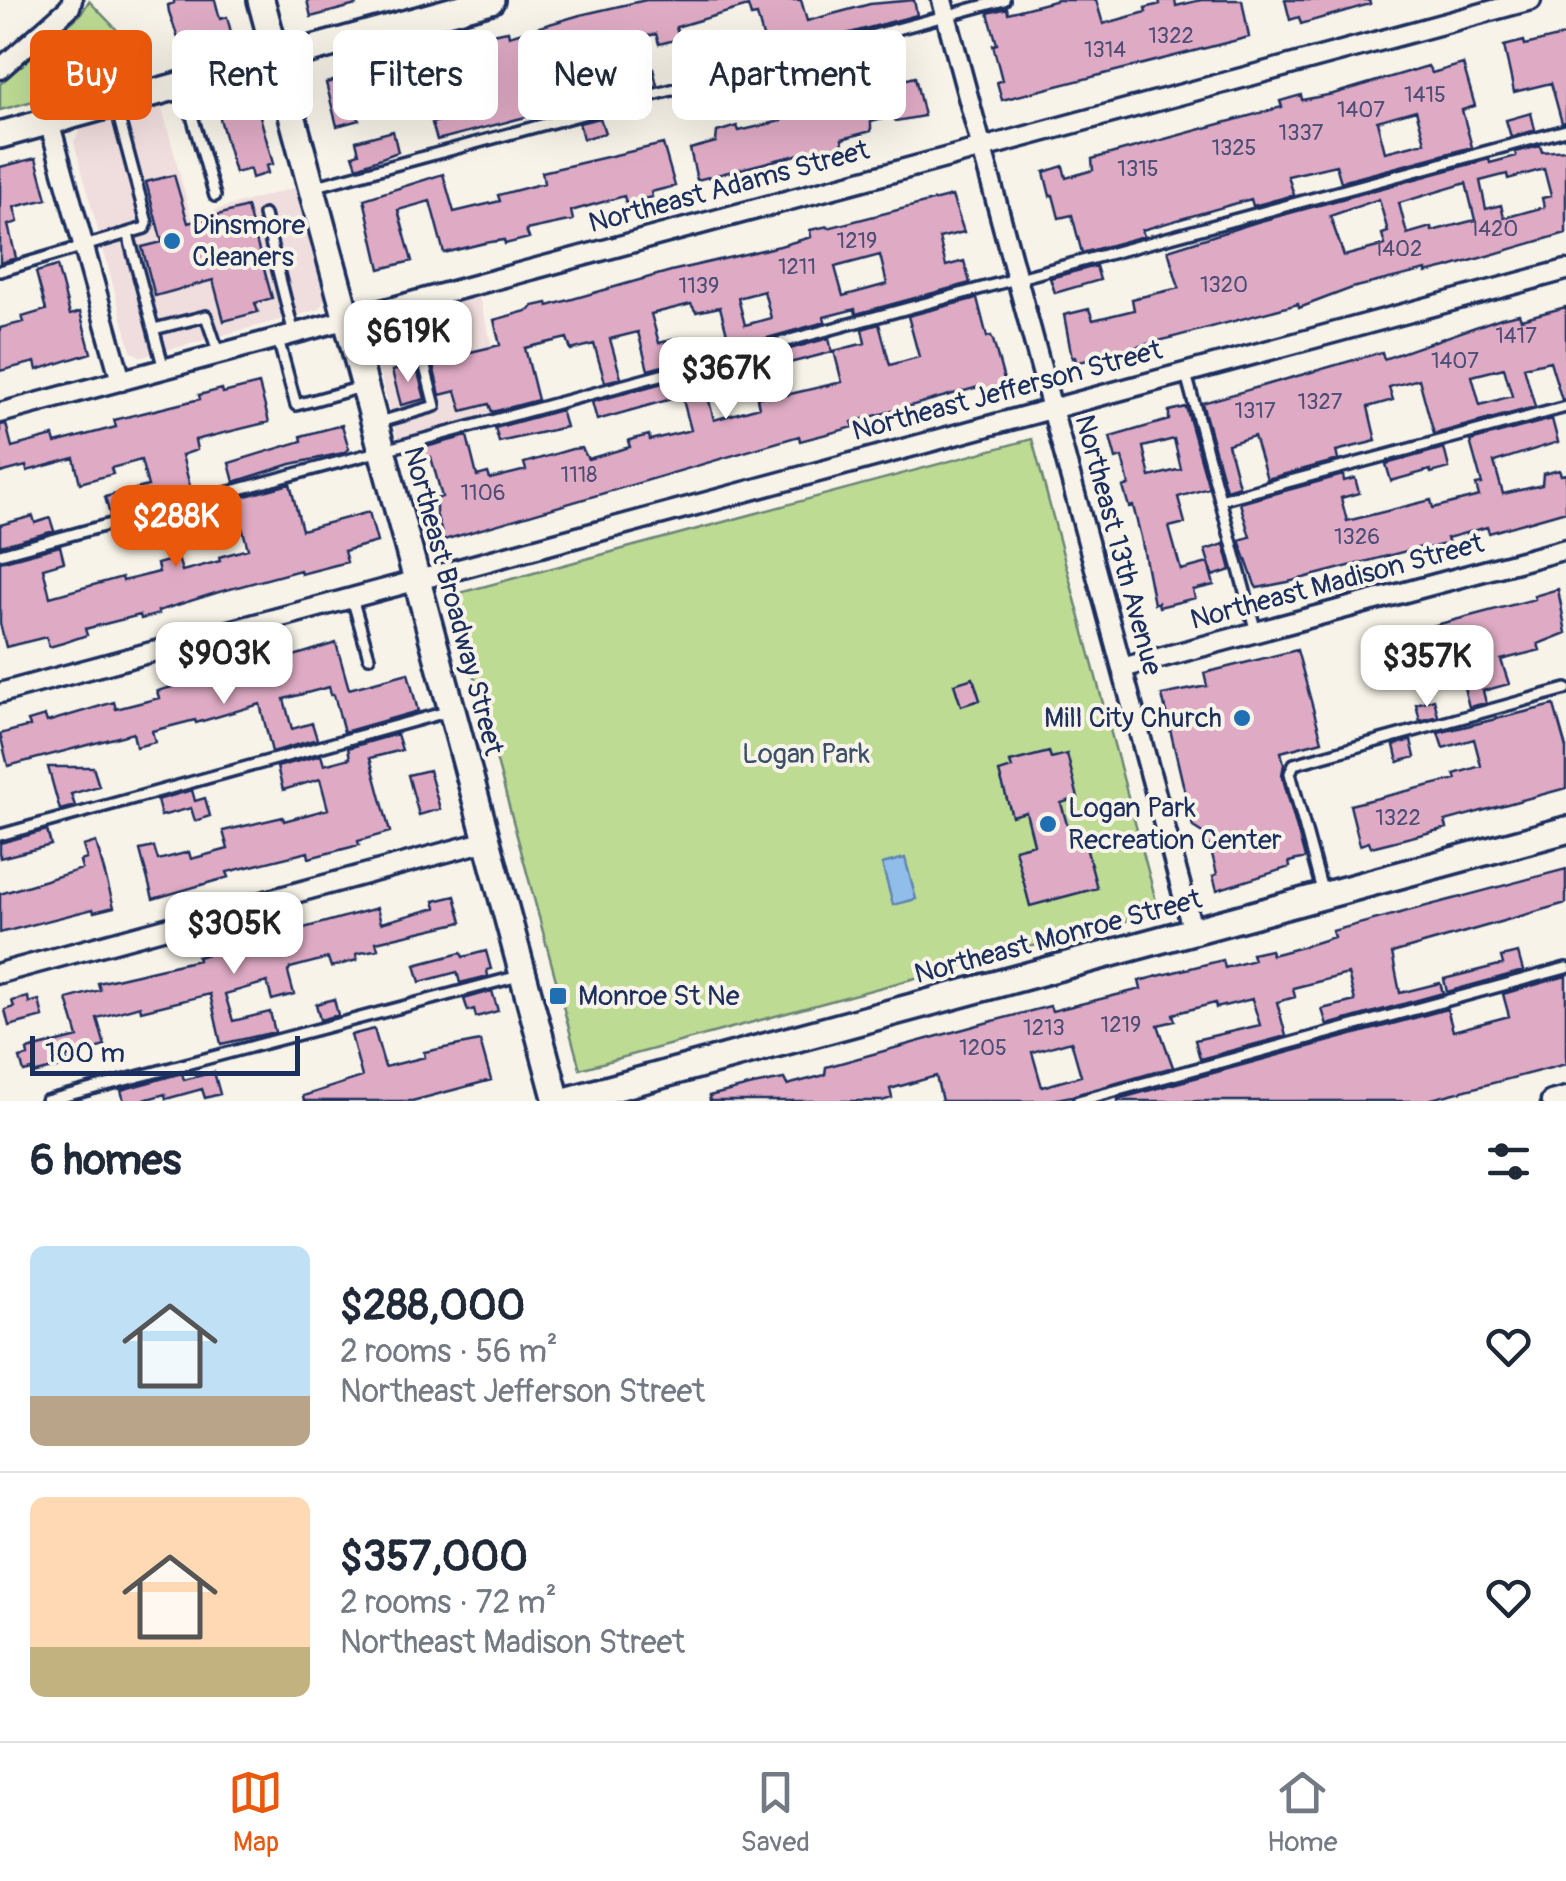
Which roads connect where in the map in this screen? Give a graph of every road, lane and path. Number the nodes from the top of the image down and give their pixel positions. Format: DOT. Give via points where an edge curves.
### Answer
graph roads {
  1 [pos="72,0"];
  2 [pos="261,0"];
  3 [pos="492,0"];
  4 [pos="1004,0"];
  5 [pos="1531,0"];
  6 [pos="945,8"];
  7 [pos="269,30"];
  8 [pos="313,48"];
  9 [pos="0,68"];
  10 [pos="53,120"];
  11 [pos="120,120"];
  12 [pos="193,120"];
  13 [pos="293,120"];
  14 [pos="49,121"];
  15 [pos="1566,130"];
  16 [pos="0,135"];
  17 [pos="982,146"];
  18 [pos="311,188"];
  19 [pos="215,196"];
  20 [pos="264,215"];
  21 [pos="128,234"];
  22 [pos="84,248"];
  23 [pos="1566,270"];
  24 [pos="0,271"];
  25 [pos="1018,277"];
  26 [pos="409,304"];
  27 [pos="346,320"];
  28 [pos="154,330"];
  29 [pos="286,336"];
  30 [pos="218,354"];
  31 [pos="164,369"];
  32 [pos="1185,372"];
  33 [pos="121,381"];
  34 [pos="364,387"];
  35 [pos="1052,407"];
  36 [pos="1566,407"];
  37 [pos="0,413"];
  38 [pos="374,423"];
  39 [pos="381,450"];
  40 [pos="1220,500"];
  41 [pos="1566,549"];
  42 [pos="0,554"];
  43 [pos="417,580"];
  44 [pos="352,598"];
  45 [pos="1256,632"];
  46 [pos="369,657"];
  47 [pos="1122,668"];
  48 [pos="1566,689"];
  49 [pos="0,693"];
  50 [pos="452,710"];
  51 [pos="1566,830"];
  52 [pos="0,835"];
  53 [pos="486,842"];
  54 [pos="1324,896"];
  55 [pos="1193,932"];
  56 [pos="1566,968"];
  57 [pos="0,973"];
  58 [pos="522,975"];
  59 [pos="1566,1097"];
  60 [pos="46,1101"];
  61 [pos="557,1101"];
  62 [pos="565,1101"];
  63 [pos="1078,1101"];
  64 [pos="1551,1101"];
  1 -- 9 [label="street"];
  2 -- 7 [label="street, Northeast Broadway Street"];
  3 -- 8 [label="street"];
  4 -- 6 [label="lane"];
  5 -- 17 [label="street, Northeast Adams Street"];
  6 -- 17 [label="street, Northeast 13th Avenue"];
  6 -- 18 [label="lane"];
  10 -- 14 [label="street"];
  11 -- 21 [label="lane" via="147,223"];
  12 -- 19 [label="lane"];
  13 -- 18 [label="street, Northeast Broadway Street"];
  14 -- 16 [label="street"];
  14 -- 22 [label="street"];
  15 -- 25 [label="lane"];
  17 -- 25 [label="street, Northeast 13th Avenue"];
  17 -- 26 [label="street, Northeast Adams Street"];
  18 -- 27 [label="street, Northeast Broadway Street"];
  20 -- 29 [label="lane"];
  21 -- 22 [label="lane"];
  21 -- 28 [label="lane"];
  22 -- 24 [label="lane"];
  22 -- 33 [label="street"];
  23 -- 32 [label="street, Northeast Jefferson Street"];
  25 -- 35 [label="street, Northeast 13th Avenue"];
  25 -- 39 [label="lane"];
  26 -- 27 [label="street, Northeast Adams Street"];
  26 -- 38 [label="lane" via="435,406"];
  27 -- 29 [label="street, Northeast Adams Street"];
  27 -- 34 [label="street, Northeast Broadway Street"];
  28 -- 30 [label="lane" via="206,316"];
  28 -- 31 [label="lane"];
  29 -- 30 [label="street, Northeast Adams Street"];
  29 -- 34 [label="lane" via="296,405"];
  30 -- 31 [label="street, Northeast Adams Street"];
  31 -- 33 [label="street, Northeast Adams Street"];
  32 -- 35 [label="street, Northeast Jefferson Street"];
  32 -- 40 [label="lane"];
  33 -- 37 [label="street, Northeast Adams Street"];
  34 -- 38 [label="street, Northeast Broadway Street"];
  35 -- 43 [label="street, Northeast Jefferson Street"];
  35 -- 47 [label="street, Northeast 13th Avenue"];
  36 -- 40 [label="lane"];
  38 -- 39 [label="street, Northeast Broadway Street"];
  39 -- 42 [label="lane"];
  39 -- 43 [label="street, Northeast Broadway Street"];
  40 -- 45 [label="lane"];
  41 -- 45 [label="street, Northeast Madison Street"];
  43 -- 44 [label="street, Northeast Jefferson Street"];
  43 -- 50 [label="street, Northeast Broadway Street"];
  44 -- 46 [label="lane"];
  44 -- 49 [label="street, Northeast Jefferson Street"];
  45 -- 47 [label="street, Northeast Madison Street"];
  47 -- 55 [label="street, Northeast 13th Avenue"];
  48 -- 54 [label="lane" via="1294,764 1290,773"];
  50 -- 52 [label="lane"];
  50 -- 53 [label="street, Northeast Broadway Street"];
  51 -- 54 [label="street, Northeast Monroe Street"];
  53 -- 57 [label="street"];
  53 -- 58 [label="street, Northeast Broadway Street"];
  54 -- 55 [label="street, Northeast Monroe Street"];
  55 -- 62 [label="street, Northeast Monroe Street"];
  56 -- 63 [label="lane"];
  58 -- 60 [label="lane"];
  58 -- 61 [label="street, Northeast Broadway Street"];
  59 -- 64 [label="street"];
}
